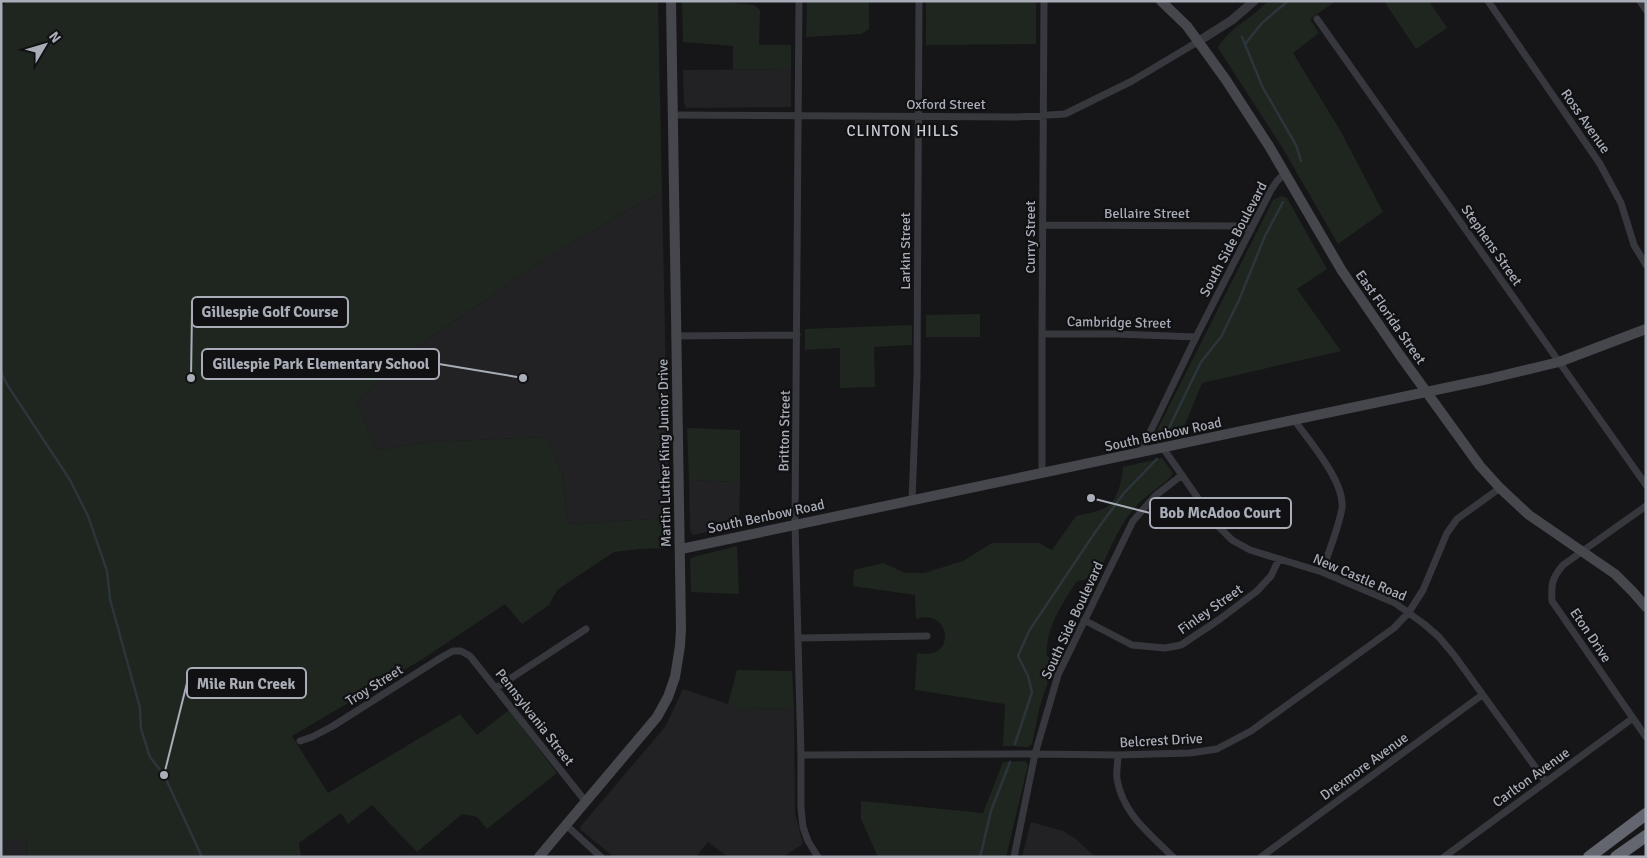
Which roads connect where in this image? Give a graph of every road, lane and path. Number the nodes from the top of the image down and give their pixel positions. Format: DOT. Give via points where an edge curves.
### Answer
graph roads {
  1 [pos="671,1"];
  2 [pos="799,1"];
  3 [pos="919,1"];
  4 [pos="1044,1"];
  5 [pos="1161,1"];
  6 [pos="1254,1"];
  7 [pos="1488,1"];
  8 [pos="1640,1"];
  9 [pos="1646,10"];
  10 [pos="1317,19"];
  11 [pos="1199,41"];
  12 [pos="674,115"];
  13 [pos="798,116"];
  14 [pos="1043,116"];
  15 [pos="917,117"];
  16 [pos="1285,173"];
  17 [pos="1043,225"];
  18 [pos="1251,230"];
  19 [pos="1646,265"];
  20 [pos="1646,329"];
  21 [pos="1042,334"];
  22 [pos="798,335"];
  23 [pos="675,336"];
  24 [pos="1196,336"];
  25 [pos="1559,362"];
  26 [pos="1427,392"];
  27 [pos="1295,421"];
  28 [pos="1163,448"];
  29 [pos="1140,453"];
  30 [pos="1042,472"];
  31 [pos="1182,475"];
  32 [pos="1646,485"];
  33 [pos="1500,488"];
  34 [pos="912,500"];
  35 [pos="1646,506"];
  36 [pos="795,524"];
  37 [pos="681,549"];
  38 [pos="1583,551"];
  39 [pos="1279,559"];
  40 [pos="1322,572"];
  41 [pos="1646,607"];
  42 [pos="1409,612"];
  43 [pos="1084,620"];
  44 [pos="586,630"];
  45 [pos="927,636"];
  46 [pos="798,638"];
  47 [pos="461,652"];
  48 [pos="496,688"];
  49 [pos="1482,695"];
  50 [pos="1633,718"];
  51 [pos="1646,737"];
  52 [pos="300,741"];
  53 [pos="1035,754"];
  54 [pos="801,755"];
  55 [pos="1118,755"];
  56 [pos="1546,782"];
  57 [pos="586,802"];
  58 [pos="1646,814"];
  59 [pos="566,826"];
  60 [pos="1646,836"];
  61 [pos="539,857"];
  62 [pos="601,857"];
  63 [pos="818,857"];
  64 [pos="1014,857"];
  65 [pos="1173,857"];
  66 [pos="1261,857"];
  67 [pos="1444,857"];
  68 [pos="1589,857"];
  69 [pos="1616,857"];
  1 -- 12 [label="main road, Martin Luther King Junior Drive"];
  2 -- 13 [label="street, Britton Street"];
  3 -- 15 [label="street, Larkin Street"];
  4 -- 14 [label="street, Curry Street"];
  5 -- 11 [label="main road, East Florida Street"];
  6 -- 11 [label="street"];
  7 -- 19 [label="street, Ross Avenue" via="1600,164 1621,203 1634,245"];
  8 -- 9 [label="street"];
  10 -- 25 [label="street, Stephens Street"];
  11 -- 14 [label="street, Oxford Street" via="1083,106 1065,114"];
  11 -- 16 [label="main road, East Florida Street"];
  12 -- 13 [label="street, Oxford Street"];
  12 -- 23 [label="main road, Martin Luther King Junior Drive"];
  13 -- 15 [label="street, Oxford Street"];
  13 -- 22 [label="street, Britton Street"];
  14 -- 15 [label="street, Oxford Street"];
  14 -- 17 [label="street, Curry Street"];
  15 -- 34 [label="street, Larkin Street" via="917,377"];
  16 -- 18 [label="street, South Side Boulevard" via="1271,190"];
  16 -- 26 [label="main road, East Florida Street" via="1342,271"];
  17 -- 18 [label="street, Bellaire Street" via="1240,226"];
  17 -- 21 [label="street, Curry Street"];
  18 -- 24 [label="street, South Side Boulevard"];
  20 -- 25 [label="main road, South Benbow Road"];
  21 -- 24 [label="street, Cambridge Street"];
  21 -- 30 [label="street, Curry Street"];
  22 -- 23 [label="street"];
  22 -- 36 [label="street, Britton Street"];
  23 -- 37 [label="main road, Martin Luther King Junior Drive"];
  24 -- 29 [label="street, South Side Boulevard"];
  25 -- 26 [label="main road, South Benbow Road"];
  25 -- 32 [label="street, Stephens Street"];
  26 -- 27 [label="main road, South Benbow Road"];
  26 -- 33 [label="main road, East Florida Street" via="1480,466"];
  27 -- 28 [label="main road, South Benbow Road"];
  27 -- 40 [label="street" via="1336,480 1342,496 1340,514"];
  28 -- 29 [label="main road, South Benbow Road"];
  28 -- 31 [label="street, New Castle Road"];
  29 -- 30 [label="main road, South Benbow Road"];
  30 -- 34 [label="main road, South Benbow Road"];
  31 -- 39 [label="street, New Castle Road" via="1216,524 1232,540 1250,550"];
  31 -- 43 [label="street, South Side Boulevard" via="1155,496 1134,521"];
  33 -- 38 [label="main road, East Florida Street" via="1529,515"];
  33 -- 42 [label="street, Belcrest Drive" via="1457,519 1447,532 1423,590"];
  34 -- 36 [label="main road, South Benbow Road"];
  35 -- 38 [label="street, Eton Drive"];
  36 -- 37 [label="main road, South Benbow Road"];
  36 -- 46 [label="street, Britton Street"];
  37 -- 57 [label="main road, Martin Luther King Junior Drive" via="680,646 668,697 647,730"];
  38 -- 41 [label="main road, East Florida Street" via="1615,574"];
  38 -- 50 [label="street, Eton Drive" via="1555,575 1552,601"];
  39 -- 40 [label="street, New Castle Road"];
  39 -- 43 [label="street, Finley Street" via="1271,576 1258,591 1181,645 1165,648 1132,645"];
  40 -- 42 [label="street, New Castle Road"];
  42 -- 49 [label="street, New Castle Road" via="1438,636"];
  42 -- 55 [label="street, Belcrest Drive" via="1394,628 1251,731 1217,750 1190,754"];
  43 -- 53 [label="street, South Side Boulevard" via="1058,675"];
  44 -- 48 [label="street"];
  45 -- 46 [label="street"];
  46 -- 54 [label="street, Britton Street"];
  47 -- 48 [label="street, Pennsylvania Street" via="470,656"];
  47 -- 52 [label="street, Troy Street" via="453,651 442,657 333,726"];
  48 -- 57 [label="street, Pennsylvania Street"];
  49 -- 56 [label="street, New Castle Road"];
  49 -- 66 [label="street, Drexmore Avenue"];
  50 -- 51 [label="street, Eton Drive"];
  50 -- 56 [label="street, Carlton Avenue"];
  53 -- 54 [label="street, Belcrest Drive"];
  53 -- 55 [label="street, Belcrest Drive"];
  53 -- 64 [label="street, South Side Boulevard"];
  54 -- 63 [label="street, Britton Street" via="803,827"];
  55 -- 65 [label="street" via="1117,777 1132,817"];
  56 -- 67 [label="street, Carlton Avenue"];
  57 -- 59 [label="main road, Martin Luther King Junior Drive"];
  58 -- 68 [label="highway"];
  59 -- 61 [label="main road, Martin Luther King Junior Drive"];
  59 -- 62 [label="street"];
  60 -- 69 [label="highway"];
}
